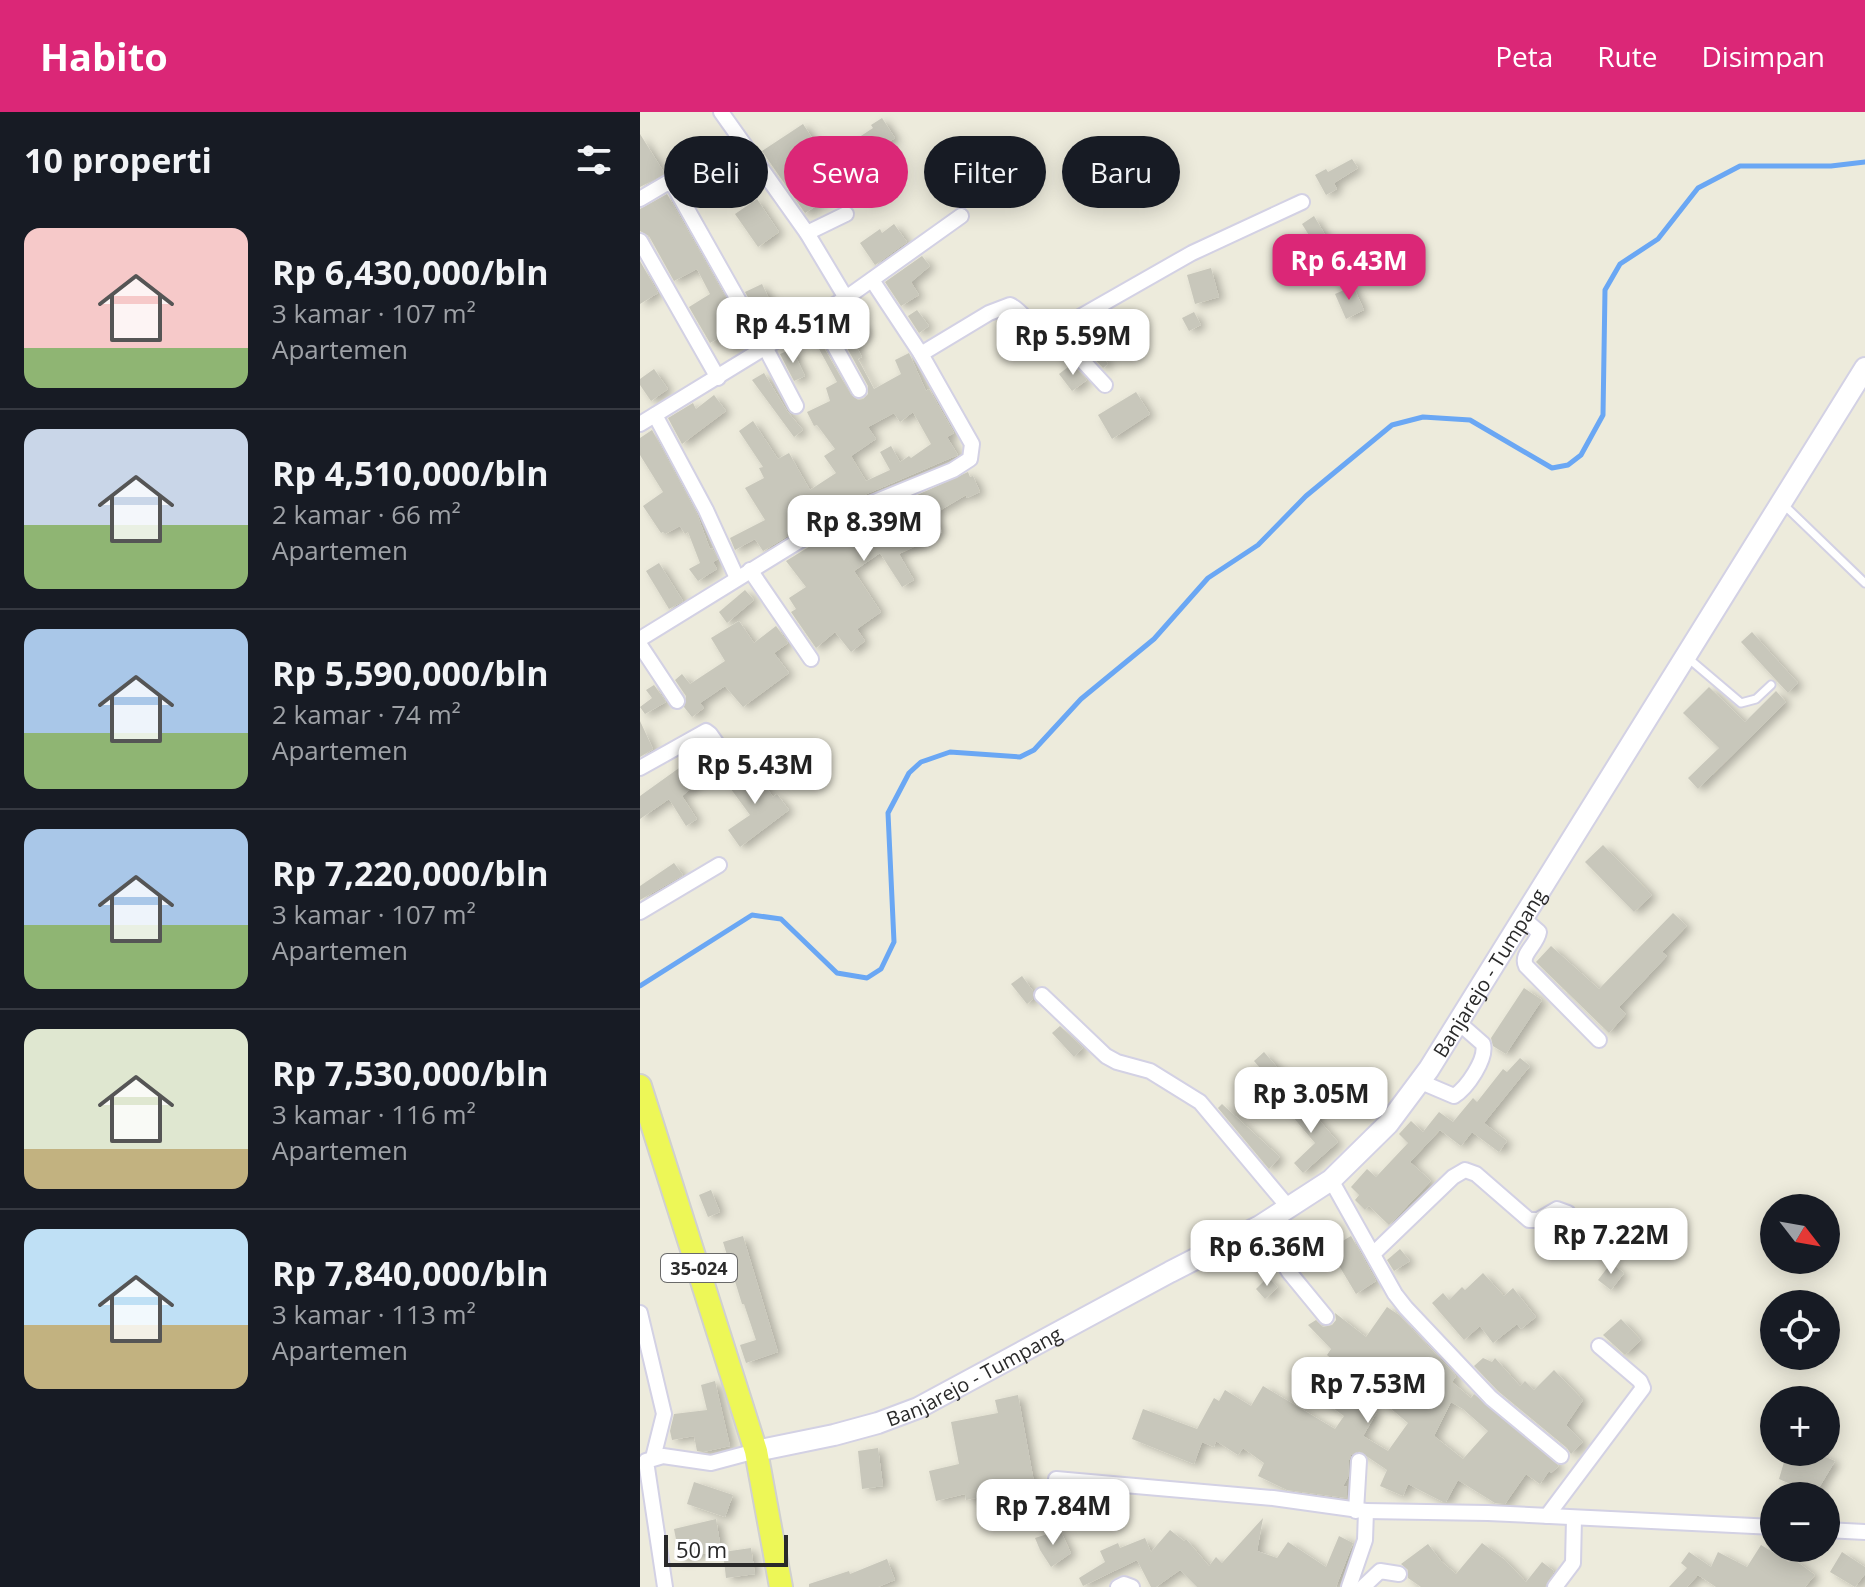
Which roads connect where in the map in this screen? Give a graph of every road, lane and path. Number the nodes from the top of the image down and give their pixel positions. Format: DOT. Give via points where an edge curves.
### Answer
graph roads {
  1 [pos="721,112"];
  2 [pos="640,199"];
  3 [pos="1302,202"];
  4 [pos="846,214"];
  5 [pos="961,216"];
  6 [pos="807,233"];
  7 [pos="640,241"];
  8 [pos="872,280"];
  9 [pos="846,298"];
  10 [pos="818,316"];
  11 [pos="1056,332"];
  12 [pos="766,349"];
  13 [pos="921,354"];
  14 [pos="1865,368"];
  15 [pos="718,378"];
  16 [pos="1105,385"];
  17 [pos="859,390"];
  18 [pos="796,406"];
  19 [pos="655,415"];
  20 [pos="640,424"];
  21 [pos="1782,502"];
  22 [pos="744,574"];
  23 [pos="1865,583"];
  24 [pos="640,639"];
  25 [pos="640,645"];
  26 [pos="1686,657"];
  27 [pos="811,659"];
  28 [pos="1771,685"];
  29 [pos="677,701"];
  30 [pos="725,755"];
  31 [pos="640,768"];
  32 [pos="719,865"];
  33 [pos="640,912"];
  34 [pos="1523,918"];
  35 [pos="1042,995"];
  36 [pos="1458,1022"];
  37 [pos="1599,1040"];
  38 [pos="1421,1082"];
  39 [pos="640,1086"];
  40 [pos="646,1124"];
  41 [pos="1331,1180"];
  42 [pos="1289,1208"];
  43 [pos="1568,1213"];
  44 [pos="1260,1226"];
  45 [pos="1373,1254"];
  46 [pos="640,1313"];
  47 [pos="1326,1317"];
  48 [pos="1599,1346"];
  49 [pos="756,1451"];
  50 [pos="1561,1456"];
  51 [pos="1359,1461"];
  52 [pos="648,1466"];
  53 [pos="1056,1479"];
  54 [pos="1363,1515"];
  55 [pos="1547,1516"];
  56 [pos="1574,1519"];
  57 [pos="1760,1526"];
  58 [pos="1840,1531"];
  59 [pos="1865,1532"];
  60 [pos="1399,1574"];
  61 [pos="665,1587"];
  62 [pos="781,1587"];
  63 [pos="1118,1587"];
  64 [pos="1132,1587"];
  65 [pos="1349,1587"];
  66 [pos="1363,1587"];
  67 [pos="1555,1587"];
  1 -- 6 [label="street"];
  2 -- 12 [label="street" via="667,183 674,186"];
  3 -- 11 [label="street" via="1192,253"];
  4 -- 6 [label="street"];
  5 -- 8 [label="street"];
  6 -- 9 [label="street"];
  7 -- 15 [label="street"];
  8 -- 9 [label="street"];
  8 -- 13 [label="street"];
  9 -- 10 [label="street"];
  10 -- 12 [label="street"];
  10 -- 17 [label="street"];
  11 -- 13 [label="street" via="1039,332 1010,305"];
  11 -- 16 [label="street"];
  12 -- 15 [label="street"];
  12 -- 18 [label="street"];
  13 -- 22 [label="street" via="972,444 970,459 838,517"];
  14 -- 21 [label="main road, Banjarejo - Tumpang"];
  15 -- 19 [label="street"];
  19 -- 20 [label="street"];
  19 -- 22 [label="street"];
  21 -- 23 [label="lane"];
  21 -- 26 [label="main road, Banjarejo - Tumpang"];
  22 -- 24 [label="street"];
  22 -- 27 [label="street"];
  25 -- 29 [label="street"];
  26 -- 28 [label="lane" via="1738,701 1750,702"];
  26 -- 34 [label="main road, Banjarejo - Tumpang"];
  30 -- 31 [label="street" via="704,732"];
  32 -- 33 [label="street"];
  34 -- 36 [label="main road, Banjarejo - Tumpang"];
  34 -- 37 [label="street" via="1539,935 1525,956 1526,966"];
  35 -- 42 [label="street" via="1106,1056 1150,1071 1200,1102"];
  36 -- 38 [label="main road, Banjarejo - Tumpang"];
  36 -- 38 [label="street" via="1483,1044 1485,1053 1477,1066 1454,1096"];
  38 -- 41 [label="main road, Banjarejo - Tumpang" via="1388,1124"];
  39 -- 40 [label="main road, 35-024"];
  40 -- 49 [label="main road, 35-024"];
  41 -- 42 [label="main road, Banjarejo - Tumpang"];
  41 -- 45 [label="street"];
  42 -- 44 [label="main road, Banjarejo - Tumpang"];
  43 -- 45 [label="street" via="1557,1209 1532,1221 1474,1173 1462,1171"];
  44 -- 47 [label="street"];
  44 -- 49 [label="main road, Banjarejo - Tumpang" via="918,1408 834,1435"];
  45 -- 50 [label="street" via="1412,1315 1491,1398"];
  46 -- 52 [label="street" via="664,1414"];
  48 -- 55 [label="street" via="1643,1388"];
  49 -- 52 [label="street" via="711,1463 682,1458"];
  49 -- 62 [label="main road"];
  51 -- 54 [label="street"];
  52 -- 61 [label="street"];
  53 -- 54 [label="street" via="1273,1498"];
  54 -- 55 [label="street"];
  54 -- 65 [label="street" via="1365,1540"];
  55 -- 56 [label="street"];
  56 -- 57 [label="street"];
  56 -- 67 [label="street" via="1570,1569"];
  58 -- 59 [label="street"];
  60 -- 66 [label="street" via="1380,1571"];
  63 -- 64 [label="street"];
}
